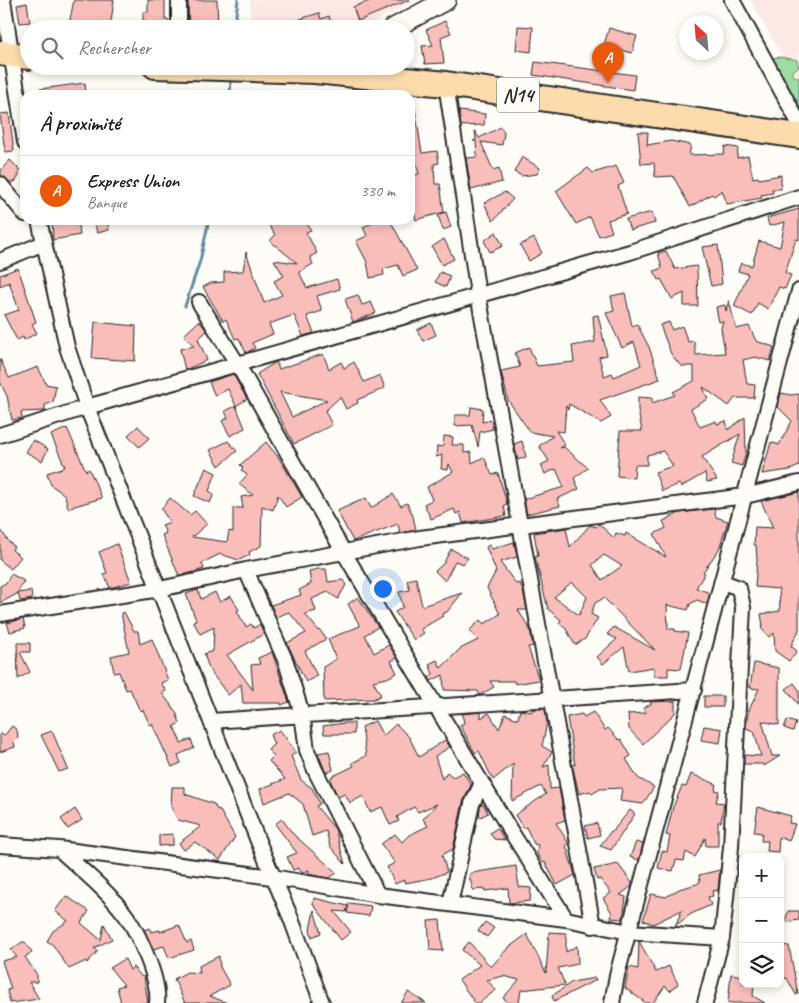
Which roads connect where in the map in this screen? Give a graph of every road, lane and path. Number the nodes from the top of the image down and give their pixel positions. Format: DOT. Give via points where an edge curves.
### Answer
graph roads {
  1 [pos="3,0"];
  2 [pos="178,0"];
  3 [pos="446,0"];
  4 [pos="732,0"];
  5 [pos="427,5"];
  6 [pos="179,20"];
  7 [pos="405,20"];
  8 [pos="13,55"];
  9 [pos="370,75"];
  10 [pos="446,84"];
  11 [pos="20,106"];
  12 [pos="799,123"];
  13 [pos="799,136"];
  14 [pos="0,184"];
  15 [pos="799,197"];
  16 [pos="20,208"];
  17 [pos="40,225"];
  18 [pos="44,243"];
  19 [pos="0,261"];
  20 [pos="799,291"];
  21 [pos="478,294"];
  22 [pos="199,302"];
  23 [pos="238,365"];
  24 [pos="87,407"];
  25 [pos="0,435"];
  26 [pos="799,483"];
  27 [pos="745,496"];
  28 [pos="520,523"];
  29 [pos="343,551"];
  30 [pos="246,570"];
  31 [pos="723,582"];
  32 [pos="160,589"];
  33 [pos="0,614"];
  34 [pos="694,690"];
  35 [pos="553,699"];
  36 [pos="438,706"];
  37 [pos="302,714"];
  38 [pos="211,721"];
  39 [pos="482,783"];
  40 [pos="0,845"];
  41 [pos="59,850"];
  42 [pos="272,877"];
  43 [pos="378,895"];
  44 [pos="450,904"];
  45 [pos="566,919"];
  46 [pos="593,926"];
  47 [pos="629,932"];
  48 [pos="722,938"];
  49 [pos="157,1003"];
  50 [pos="322,1003"];
  51 [pos="612,1003"];
  52 [pos="705,1003"];
  1 -- 8 [label="street"];
  2 -- 6 [label="street"];
  3 -- 5 [label="street"];
  4 -- 12 [label="street"];
  5 -- 7 [label="street"];
  8 -- 11 [label="street"];
  9 -- 10 [label="highway, N14"];
  10 -- 13 [label="highway, N14"];
  10 -- 21 [label="street"];
  14 -- 16 [label="street"];
  15 -- 21 [label="street" via="630,252"];
  17 -- 18 [label="street"];
  18 -- 19 [label="street"];
  18 -- 24 [label="street" via="68,347"];
  20 -- 27 [label="street"];
  21 -- 23 [label="street"];
  21 -- 28 [label="street"];
  22 -- 23 [label="street"];
  23 -- 24 [label="street"];
  23 -- 29 [label="street"];
  24 -- 25 [label="street"];
  24 -- 32 [label="street"];
  26 -- 27 [label="street"];
  27 -- 28 [label="street"];
  27 -- 31 [label="street"];
  28 -- 29 [label="street"];
  28 -- 35 [label="street"];
  29 -- 30 [label="street"];
  29 -- 36 [label="street"];
  30 -- 32 [label="street"];
  30 -- 37 [label="street" via="286,662"];
  31 -- 34 [label="street"];
  31 -- 48 [label="street" via="740,588 743,607 731,847"];
  32 -- 33 [label="street"];
  32 -- 38 [label="street"];
  34 -- 35 [label="street"];
  34 -- 47 [label="street"];
  35 -- 36 [label="street"];
  35 -- 46 [label="street"];
  36 -- 37 [label="street"];
  36 -- 39 [label="street"];
  37 -- 38 [label="street"];
  37 -- 43 [label="street" via="307,750 315,770"];
  38 -- 42 [label="street"];
  39 -- 44 [label="street" via="472,804"];
  39 -- 45 [label="street"];
  40 -- 41 [label="street"];
  41 -- 42 [label="street"];
  41 -- 49 [label="street" via="127,918 156,980"];
  42 -- 43 [label="street"];
  42 -- 50 [label="street"];
  43 -- 44 [label="street"];
  44 -- 45 [label="street"];
  45 -- 46 [label="street"];
  46 -- 47 [label="street"];
  47 -- 48 [label="street"];
  47 -- 51 [label="street"];
  48 -- 52 [label="street"];
}
